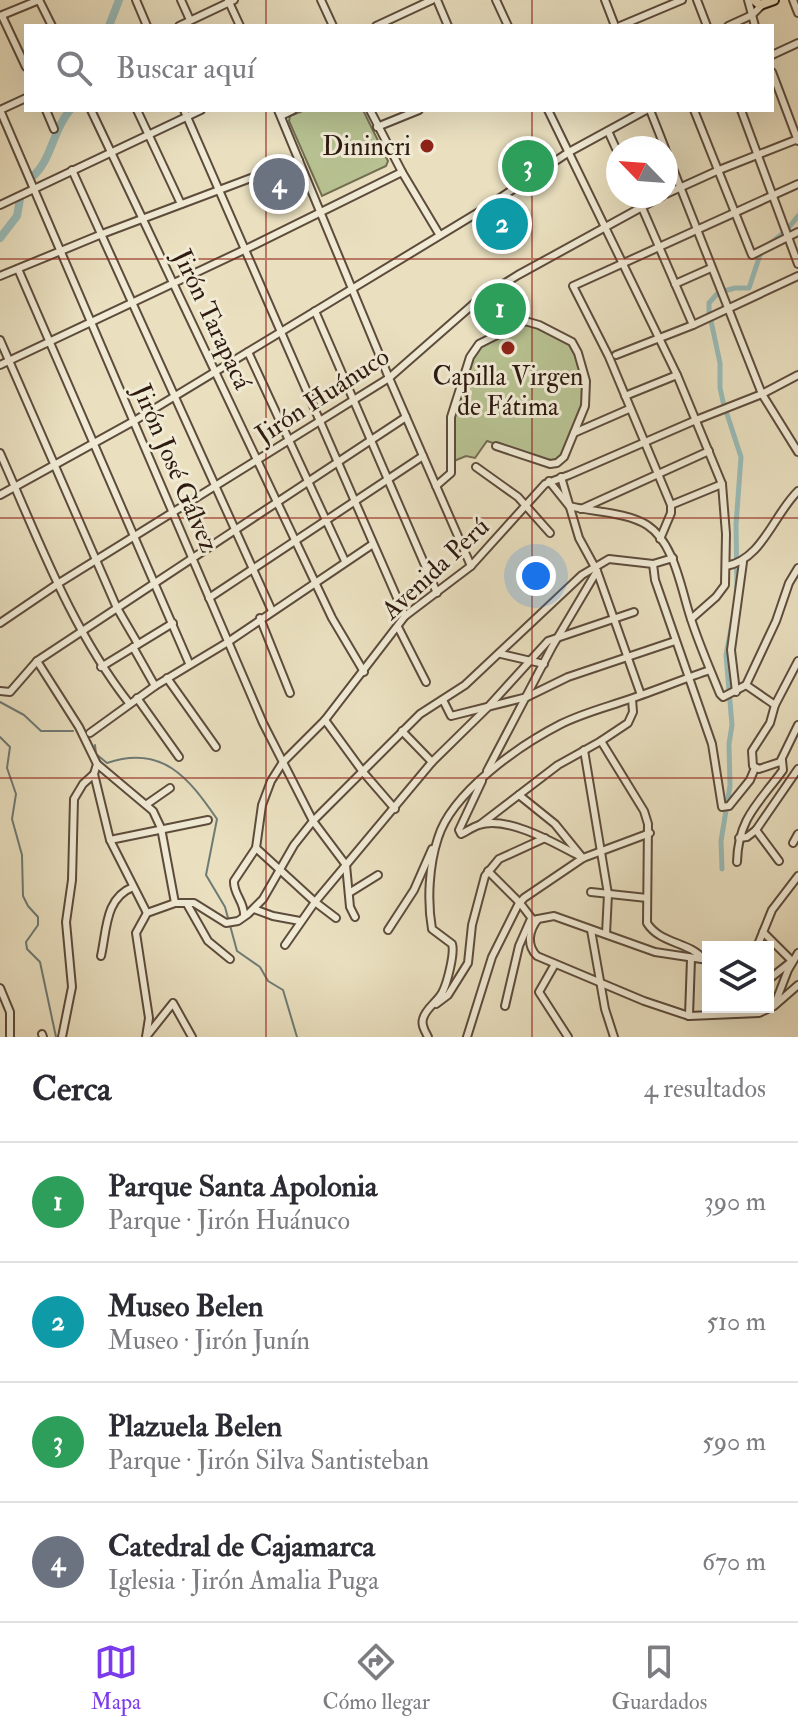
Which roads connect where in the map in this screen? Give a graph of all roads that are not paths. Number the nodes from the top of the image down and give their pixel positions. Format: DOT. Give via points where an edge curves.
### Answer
graph roads {
  1 [pos="39,0"];
  2 [pos="136,0"];
  3 [pos="181,0"];
  4 [pos="321,0"];
  5 [pos="434,0"];
  6 [pos="496,0"];
  7 [pos="605,0"];
  8 [pos="682,0"];
  9 [pos="697,0"];
  10 [pos="774,0"];
  11 [pos="793,0"];
  12 [pos="231,1"];
  13 [pos="750,1"];
  14 [pos="763,5"];
  15 [pos="798,13"];
  16 [pos="752,15"];
  17 [pos="1,16"];
  18 [pos="190,20"];
  19 [pos="51,24"];
  20 [pos="146,24"];
  21 [pos="183,24"];
  22 [pos="239,24"];
  23 [pos="332,24"];
  24 [pos="380,24"];
  25 [pos="447,24"];
  26 [pos="507,24"];
  27 [pos="617,24"];
  28 [pos="623,24"];
  29 [pos="706,24"];
  30 [pos="732,24"];
  31 [pos="754,24"];
  32 [pos="798,43"];
  33 [pos="774,54"];
  34 [pos="24,63"];
  35 [pos="774,77"];
  36 [pos="24,99"];
  37 [pos="0,110"];
  38 [pos="47,112"];
  39 [pos="92,112"];
  40 [pos="138,112"];
  41 [pos="371,112"];
  42 [pos="414,112"];
  43 [pos="549,112"];
  44 [pos="644,112"];
  45 [pos="649,112"];
  46 [pos="695,112"];
  47 [pos="742,112"];
  48 [pos="280,113"];
  49 [pos="185,114"];
  50 [pos="377,127"];
  51 [pos="54,129"];
  52 [pos="608,131"];
  53 [pos="149,135"];
  54 [pos="610,136"];
  55 [pos="659,136"];
  56 [pos="798,140"];
  57 [pos="110,152"];
  58 [pos="569,152"];
  59 [pos="758,155"];
  60 [pos="299,160"];
  61 [pos="72,170"];
  62 [pos="719,170"];
  63 [pos="402,172"];
  64 [pos="678,182"];
  65 [pos="798,184"];
  66 [pos="680,187"];
  67 [pos="34,189"];
  68 [pos="220,190"];
  69 [pos="772,195"];
  70 [pos="181,204"];
  71 [pos="0,205"];
  72 [pos="638,208"];
  73 [pos="643,208"];
  74 [pos="320,211"];
  75 [pos="735,211"];
  76 [pos="143,219"];
  77 [pos="605,226"];
  78 [pos="696,229"];
  79 [pos="798,232"];
  80 [pos="102,234"];
  81 [pos="439,234"];
  82 [pos="788,237"];
  83 [pos="658,247"];
  84 [pos="246,249"];
  85 [pos="62,251"];
  86 [pos="623,264"];
  87 [pos="798,264"];
  88 [pos="711,268"];
  89 [pos="18,269"];
  90 [pos="0,276"];
  91 [pos="798,276"];
  92 [pos="174,284"];
  93 [pos="675,284"];
  94 [pos="353,288"];
  95 [pos="132,302"];
  96 [pos="728,308"];
  97 [pos="315,311"];
  98 [pos="92,322"];
  99 [pos="693,325"];
  100 [pos="282,330"];
  101 [pos="659,337"];
  102 [pos="0,340"];
  103 [pos="50,340"];
  104 [pos="248,352"];
  105 [pos="616,355"];
  106 [pos="9,360"];
  107 [pos="0,365"];
  108 [pos="216,372"];
  109 [pos="677,375"];
  110 [pos="798,375"];
  111 [pos="389,378"];
  112 [pos="762,394"];
  113 [pos="175,396"];
  114 [pos="625,396"];
  115 [pos="353,402"];
  116 [pos="629,409"];
  117 [pos="406,417"];
  118 [pos="696,420"];
  119 [pos="134,421"];
  120 [pos="321,422"];
  121 [pos="574,433"];
  122 [pos="370,441"];
  123 [pos="289,442"];
  124 [pos="645,443"];
  125 [pos="95,444"];
  126 [pos="496,446"];
  127 [pos="709,451"];
  128 [pos="798,452"];
  129 [pos="0,453"];
  130 [pos="423,456"];
  131 [pos="257,461"];
  132 [pos="338,461"];
  133 [pos="55,464"];
  134 [pos="550,464"];
  135 [pos="476,467"];
  136 [pos="658,473"];
  137 [pos="555,479"];
  138 [pos="387,481"];
  139 [pos="307,482"];
  140 [pos="722,484"];
  141 [pos="15,486"];
  142 [pos="216,486"];
  143 [pos="436,486"];
  144 [pos="798,491"];
  145 [pos="0,495"];
  146 [pos="277,502"];
  147 [pos="355,502"];
  148 [pos="526,505"];
  149 [pos="671,505"];
  150 [pos="569,506"];
  151 [pos="581,509"];
  152 [pos="173,512"];
  153 [pos="325,522"];
  154 [pos="234,530"];
  155 [pos="550,533"];
  156 [pos="135,536"];
  157 [pos="296,542"];
  158 [pos="662,542"];
  159 [pos="373,544"];
  160 [pos="192,557"];
  161 [pos="673,558"];
  162 [pos="97,559"];
  163 [pos="345,561"];
  164 [pos="656,562"];
  165 [pos="742,563"];
  166 [pos="471,566"];
  167 [pos="728,566"];
  168 [pos="595,568"];
  169 [pos="798,568"];
  170 [pos="252,570"];
  171 [pos="59,583"];
  172 [pos="154,583"];
  173 [pos="315,583"];
  174 [pos="437,593"];
  175 [pos="209,598"];
  176 [pos="117,608"];
  177 [pos="272,611"];
  178 [pos="634,612"];
  179 [pos="405,616"];
  180 [pos="260,618"];
  181 [pos="615,618"];
  182 [pos="691,619"];
  183 [pos="0,623"];
  184 [pos="173,623"];
  185 [pos="398,627"];
  186 [pos="82,632"];
  187 [pos="558,636"];
  188 [pos="675,641"];
  189 [pos="228,642"];
  190 [pos="135,645"];
  191 [pos="501,654"];
  192 [pos="629,656"];
  193 [pos="530,660"];
  194 [pos="37,661"];
  195 [pos="798,661"];
  196 [pos="189,663"];
  197 [pos="544,664"];
  198 [pos="101,667"];
  199 [pos="710,670"];
  200 [pos="364,672"];
  201 [pos="795,672"];
  202 [pos="167,678"];
  203 [pos="687,678"];
  204 [pos="426,682"];
  205 [pos="746,685"];
  206 [pos="155,686"];
  207 [pos="1,692"];
  208 [pos="290,693"];
  209 [pos="728,694"];
  210 [pos="641,695"];
  211 [pos="527,697"];
  212 [pos="137,698"];
  213 [pos="632,699"];
  214 [pos="443,700"];
  215 [pos="129,703"];
  216 [pos="775,705"];
  217 [pos="488,707"];
  218 [pos="325,720"];
  219 [pos="798,725"];
  220 [pos="79,727"];
  221 [pos="402,731"];
  222 [pos="90,733"];
  223 [pos="601,741"];
  224 [pos="216,747"];
  225 [pos="584,750"];
  226 [pos="92,752"];
  227 [pos="179,757"];
  228 [pos="782,760"];
  229 [pos="283,762"];
  230 [pos="432,762"];
  231 [pos="97,764"];
  232 [pos="755,768"];
  233 [pos="798,769"];
  234 [pos="363,772"];
  235 [pos="94,774"];
  236 [pos="485,775"];
  237 [pos="170,788"];
  238 [pos="519,795"];
  239 [pos="147,804"];
  240 [pos="395,809"];
  241 [pos="208,820"];
  242 [pos="313,821"];
  243 [pos="481,824"];
  244 [pos="161,828"];
  245 [pos="756,830"];
  246 [pos="650,833"];
  247 [pos="798,834"];
  248 [pos="438,836"];
  249 [pos="545,838"];
  250 [pos="739,838"];
  251 [pos="110,840"];
  252 [pos="793,843"];
  253 [pos="256,848"];
  254 [pos="601,850"];
  255 [pos="583,858"];
  256 [pos="779,861"];
  257 [pos="737,862"];
  258 [pos="346,865"];
  259 [pos="280,869"];
  260 [pos="488,871"];
  261 [pos="378,875"];
  262 [pos="798,876"];
  263 [pos="133,887"];
  264 [pos="591,892"];
  265 [pos="349,893"];
  266 [pos="608,894"];
  267 [pos="647,898"];
  268 [pos="315,902"];
  269 [pos="175,903"];
  270 [pos="520,903"];
  271 [pos="187,904"];
  272 [pos="254,909"];
  273 [pos="147,913"];
  274 [pos="244,916"];
  275 [pos="355,917"];
  276 [pos="336,918"];
  277 [pos="535,919"];
  278 [pos="300,921"];
  279 [pos="388,930"];
  280 [pos="591,930"];
  281 [pos="763,932"];
  282 [pos="606,934"];
  283 [pos="759,941"];
  284 [pos="285,945"];
  285 [pos="798,953"];
  286 [pos="101,956"];
  287 [pos="702,957"];
  288 [pos="230,959"];
  289 [pos="691,959"];
  290 [pos="702,960"];
  291 [pos="792,961"];
  292 [pos="555,964"];
  293 [pos="774,975"];
  294 [pos="599,982"];
  295 [pos="798,985"];
  296 [pos="0,988"];
  297 [pos="433,1005"];
  298 [pos="505,1006"];
  299 [pos="774,1006"];
  300 [pos="759,1013"];
  301 [pos="689,1016"];
  302 [pos="0,1027"];
  303 [pos="11,1027"];
  304 [pos="10,1037"];
  305 [pos="62,1037"];
  306 [pos="145,1037"];
  307 [pos="192,1037"];
  308 [pos="428,1037"];
  309 [pos="467,1037"];
  310 [pos="568,1037"];
  311 [pos="614,1037"];
  1 -- 17 [label="street"];
  1 -- 19 [label="street"];
  2 -- 20 [label="street"];
  3 -- 18 [label="street"];
  4 -- 23 [label="street"];
  5 -- 24 [label="street"];
  5 -- 25 [label="street"];
  6 -- 26 [label="street"];
  7 -- 27 [label="street"];
  8 -- 28 [label="street"];
  9 -- 29 [label="street"];
  10 -- 14 [label="main road"];
  11 -- 15 [label="street"];
  12 -- 18 [label="street"];
  12 -- 22 [label="street"];
  13 -- 14 [label="main road"];
  13 -- 16 [label="street"];
  14 -- 16 [label="street"];
  16 -- 30 [label="street"];
  16 -- 31 [label="street"];
  17 -- 34 [label="street"];
  18 -- 21 [label="street"];
  32 -- 33 [label="street"];
  35 -- 56 [label="street"];
  36 -- 37 [label="street"];
  37 -- 67 [label="street, Jirón José Gálvez"];
  38 -- 51 [label="street"];
  39 -- 57 [label="street, Jirón Tarapacá"];
  40 -- 53 [label="street"];
  41 -- 50 [label="street"];
  42 -- 50 [label="street"];
  43 -- 58 [label="street"];
  44 -- 52 [label="street"];
  45 -- 55 [label="street"];
  46 -- 62 [label="street"];
  47 -- 59 [label="street"];
  48 -- 60 [label="street"];
  49 -- 53 [label="street"];
  49 -- 68 [label="street"];
  50 -- 63 [label="street"];
  52 -- 54 [label="street"];
  52 -- 58 [label="street"];
  53 -- 57 [label="street"];
  53 -- 70 [label="street"];
  56 -- 59 [label="street, Jirón Huánuco"];
  57 -- 61 [label="street"];
  57 -- 76 [label="street, Jirón Tarapacá"];
  58 -- 77 [label="street"];
  58 -- 81 [label="street"];
  59 -- 62 [label="street, Jirón Huánuco"];
  59 -- 69 [label="street"];
  60 -- 68 [label="street"];
  60 -- 74 [label="street"];
  61 -- 67 [label="street"];
  61 -- 80 [label="street"];
  62 -- 66 [label="street, Jirón Huánuco"];
  62 -- 75 [label="street"];
  63 -- 74 [label="street"];
  63 -- 81 [label="street"];
  64 -- 66 [label="street"];
  65 -- 69 [label="street"];
  66 -- 78 [label="street"];
  67 -- 71 [label="street"];
  67 -- 85 [label="street, Jirón José Gálvez"];
  68 -- 70 [label="street"];
  68 -- 84 [label="street"];
  69 -- 75 [label="street"];
  69 -- 82 [label="street"];
  70 -- 76 [label="street"];
  72 -- 77 [label="street, Jirón Huánuco"];
  73 -- 83 [label="street"];
  74 -- 84 [label="street"];
  74 -- 94 [label="street"];
  75 -- 78 [label="street"];
  75 -- 82 [label="street" via="752,255"];
  76 -- 80 [label="street"];
  76 -- 92 [label="street, Jirón Tarapacá"];
  77 -- 86 [label="street"];
  77 -- 111 [label="street, Jirón Huánuco" via="478,300"];
  78 -- 83 [label="street"];
  78 -- 88 [label="street"];
  79 -- 82 [label="street"];
  80 -- 85 [label="street"];
  80 -- 95 [label="street"];
  81 -- 94 [label="street"];
  82 -- 87 [label="street"];
  83 -- 86 [label="street"];
  83 -- 93 [label="street"];
  84 -- 92 [label="street"];
  84 -- 100 [label="street"];
  85 -- 89 [label="street"];
  85 -- 98 [label="street, Jirón José Gálvez"];
  86 -- 101 [label="street"];
  86 -- 114 [label="street" via="573,286"];
  88 -- 93 [label="street"];
  88 -- 96 [label="street"];
  89 -- 90 [label="street"];
  89 -- 103 [label="street"];
  91 -- 96 [label="street"];
  92 -- 95 [label="street"];
  92 -- 108 [label="street, Jirón Tarapacá"];
  93 -- 99 [label="street"];
  94 -- 97 [label="street"];
  94 -- 111 [label="street"];
  95 -- 98 [label="street"];
  95 -- 113 [label="street"];
  96 -- 99 [label="street"];
  96 -- 112 [label="street"];
  97 -- 100 [label="street"];
  97 -- 115 [label="street"];
  98 -- 103 [label="street"];
  98 -- 119 [label="street, Jirón José Gálvez"];
  99 -- 101 [label="street"];
  100 -- 104 [label="street"];
  100 -- 120 [label="street"];
  101 -- 105 [label="street"];
  101 -- 109 [label="street"];
  102 -- 106 [label="street"];
  103 -- 106 [label="street"];
  103 -- 125 [label="street"];
  104 -- 108 [label="street"];
  104 -- 123 [label="street"];
  106 -- 107 [label="street"];
  106 -- 133 [label="street"];
  108 -- 113 [label="street"];
  108 -- 131 [label="street, Jirón Tarapacá"];
  109 -- 114 [label="street"];
  109 -- 118 [label="street"];
  110 -- 112 [label="street, Avenida Perú"];
  111 -- 115 [label="street, Jirón Huánuco"];
  111 -- 117 [label="street"];
  112 -- 118 [label="street, Avenida Perú"];
  112 -- 128 [label="street"];
  113 -- 119 [label="street"];
  113 -- 142 [label="street"];
  114 -- 116 [label="street"];
  115 -- 120 [label="street, Jirón Huánuco"];
  115 -- 122 [label="street"];
  116 -- 121 [label="street"];
  116 -- 124 [label="street"];
  117 -- 122 [label="street"];
  117 -- 130 [label="street"];
  118 -- 124 [label="street, Avenida Perú"];
  118 -- 127 [label="street"];
  119 -- 125 [label="street"];
  119 -- 152 [label="street, Jirón José Gálvez"];
  120 -- 123 [label="street, Jirón Huánuco"];
  120 -- 132 [label="street"];
  121 -- 134 [label="street" via="564,457"];
  121 -- 143 [label="street" via="587,394 578,353 565,337 525,321 516,324 479,344 470,357 451,417 451,473"];
  122 -- 132 [label="street"];
  122 -- 138 [label="street"];
  123 -- 131 [label="street, Jirón Huánuco"];
  123 -- 139 [label="street"];
  124 -- 136 [label="street"];
  124 -- 137 [label="street, Avenida Perú"];
  125 -- 133 [label="street"];
  125 -- 156 [label="street"];
  126 -- 134 [label="street"];
  127 -- 136 [label="street"];
  127 -- 140 [label="street"];
  129 -- 141 [label="street"];
  130 -- 138 [label="street"];
  130 -- 143 [label="street"];
  131 -- 142 [label="street, Jirón Huánuco"];
  131 -- 146 [label="street, Jirón Tarapacá"];
  132 -- 139 [label="street"];
  132 -- 147 [label="street"];
  133 -- 141 [label="street"];
  133 -- 162 [label="street"];
  134 -- 137 [label="street"];
  135 -- 148 [label="street"];
  136 -- 149 [label="street"];
  136 -- 151 [label="street"];
  137 -- 148 [label="street, Avenida Perú"];
  137 -- 150 [label="street"];
  137 -- 150 [label="street"];
  138 -- 147 [label="street"];
  138 -- 174 [label="street"];
  139 -- 146 [label="street"];
  139 -- 153 [label="street"];
  140 -- 149 [label="street"];
  140 -- 167 [label="street"];
  141 -- 145 [label="street"];
  141 -- 171 [label="street"];
  142 -- 152 [label="street, Jirón Huánuco"];
  142 -- 154 [label="street"];
  143 -- 166 [label="street"];
  144 -- 165 [label="street"];
  146 -- 154 [label="street"];
  146 -- 157 [label="street, Jirón Tarapacá"];
  147 -- 153 [label="street"];
  147 -- 159 [label="street"];
  148 -- 155 [label="street"];
  148 -- 166 [label="street, Avenida Perú"];
  149 -- 158 [label="street"];
  150 -- 151 [label="street"];
  150 -- 168 [label="street"];
  151 -- 158 [label="street" via="645,524"];
  152 -- 156 [label="street, Jirón Huánuco"];
  152 -- 160 [label="street, Jirón José Gálvez"];
  153 -- 157 [label="street"];
  153 -- 163 [label="street"];
  154 -- 160 [label="street"];
  154 -- 170 [label="street"];
  156 -- 162 [label="street, Jirón Huánuco"];
  156 -- 172 [label="street"];
  157 -- 170 [label="street"];
  157 -- 173 [label="street, Jirón Tarapacá"];
  158 -- 161 [label="street"];
  158 -- 164 [label="street"];
  159 -- 163 [label="street"];
  159 -- 179 [label="street"];
  160 -- 172 [label="street"];
  160 -- 175 [label="street, Jirón José Gálvez"];
  161 -- 164 [label="street"];
  161 -- 182 [label="street"];
  162 -- 171 [label="street, Jirón Huánuco"];
  162 -- 176 [label="street"];
  163 -- 173 [label="street"];
  164 -- 168 [label="street" via="609,559"];
  164 -- 188 [label="street" via="655,580"];
  165 -- 167 [label="street"];
  165 -- 209 [label="street"];
  166 -- 174 [label="street, Avenida Perú"];
  167 -- 182 [label="street" via="721,592"];
  168 -- 181 [label="street"];
  168 -- 187 [label="street"];
  168 -- 191 [label="street"];
  169 -- 205 [label="street"];
  170 -- 175 [label="street"];
  170 -- 177 [label="street"];
  171 -- 183 [label="street, Jirón Huánuco"];
  171 -- 186 [label="street"];
  172 -- 176 [label="street"];
  172 -- 184 [label="street"];
  173 -- 177 [label="street"];
  173 -- 200 [label="street, Jirón Tarapacá"];
  174 -- 179 [label="street, Avenida Perú"];
  175 -- 189 [label="street, Jirón José Gálvez"];
  176 -- 186 [label="street"];
  176 -- 190 [label="street"];
  177 -- 180 [label="street"];
  178 -- 181 [label="street"];
  179 -- 185 [label="street, Avenida Perú"];
  180 -- 189 [label="street"];
  180 -- 208 [label="street"];
  181 -- 187 [label="street"];
  181 -- 192 [label="street"];
  182 -- 199 [label="street"];
  184 -- 190 [label="street"];
  184 -- 196 [label="street"];
  185 -- 200 [label="street, Avenida Perú"];
  185 -- 204 [label="street"];
  186 -- 194 [label="street"];
  186 -- 198 [label="street"];
  187 -- 193 [label="street"];
  187 -- 197 [label="street"];
  188 -- 192 [label="street"];
  188 -- 203 [label="street"];
  189 -- 196 [label="street"];
  189 -- 229 [label="street, Jirón José Gálvez"];
  190 -- 198 [label="street"];
  190 -- 206 [label="street"];
  191 -- 193 [label="street"];
  191 -- 214 [label="street"];
  192 -- 210 [label="street"];
  192 -- 211 [label="street"];
  193 -- 197 [label="street"];
  193 -- 217 [label="street"];
  194 -- 207 [label="street" via="13,690"];
  194 -- 220 [label="street"];
  195 -- 201 [label="street"];
  196 -- 202 [label="street"];
  197 -- 211 [label="street"];
  198 -- 215 [label="street"];
  199 -- 203 [label="street"];
  199 -- 209 [label="street"];
  200 -- 218 [label="street, Avenida Perú"];
  201 -- 216 [label="street"];
  202 -- 206 [label="street"];
  202 -- 224 [label="street"];
  203 -- 210 [label="street"];
  203 -- 232 [label="street" via="712,744 722,807 729,806"];
  205 -- 209 [label="street"];
  205 -- 216 [label="street"];
  206 -- 212 [label="street"];
  210 -- 213 [label="street"];
  211 -- 217 [label="street"];
  211 -- 236 [label="street"];
  212 -- 215 [label="street"];
  212 -- 227 [label="street"];
  213 -- 223 [label="street" via="632,718"];
  213 -- 236 [label="street" via="562,723"];
  214 -- 217 [label="street" via="452,717"];
  214 -- 221 [label="street"];
  215 -- 222 [label="street"];
  216 -- 232 [label="street" via="752,751"];
  217 -- 230 [label="street"];
  218 -- 229 [label="street, Avenida Perú"];
  218 -- 234 [label="street"];
  219 -- 228 [label="street"];
  220 -- 222 [label="street"];
  220 -- 226 [label="street"];
  221 -- 230 [label="street"];
  221 -- 234 [label="street"];
  222 -- 226 [label="street"];
  223 -- 225 [label="street"];
  223 -- 246 [label="street" via="644,811"];
  225 -- 238 [label="street"];
  225 -- 254 [label="street"];
  226 -- 231 [label="street"];
  228 -- 232 [label="street"];
  228 -- 250 [label="street" via="783,770 754,806"];
  229 -- 242 [label="street, Jirón José Gálvez"];
  229 -- 253 [label="street, Avenida Perú" via="262,805"];
  230 -- 240 [label="street"];
  231 -- 235 [label="street"];
  231 -- 239 [label="street"];
  233 -- 245 [label="street"];
  234 -- 240 [label="street"];
  234 -- 242 [label="street"];
  235 -- 251 [label="street"];
  235 -- 305 [label="street" via="74,799 66,922 72,987"];
  236 -- 243 [label="street" via="459,830 461,834"];
  236 -- 248 [label="street"];
  237 -- 239 [label="street"];
  238 -- 243 [label="street"];
  238 -- 255 [label="street" via="555,824"];
  239 -- 244 [label="street"];
  240 -- 258 [label="street"];
  241 -- 244 [label="street"];
  242 -- 258 [label="street, Jirón José Gálvez"];
  242 -- 259 [label="street"];
  243 -- 249 [label="street"];
  244 -- 251 [label="street"];
  244 -- 269 [label="street"];
  245 -- 250 [label="street"];
  245 -- 256 [label="street"];
  246 -- 254 [label="street"];
  246 -- 267 [label="street"];
  247 -- 252 [label="street"];
  248 -- 279 [label="street" via="414,890"];
  248 -- 297 [label="street" via="430,884 431,925 452,944 454,957 444,990"];
  249 -- 255 [label="street"];
  249 -- 260 [label="street" via="499,859"];
  250 -- 257 [label="street"];
  251 -- 263 [label="street"];
  253 -- 259 [label="street"];
  253 -- 274 [label="street, Avenida Perú" via="234,881"];
  254 -- 255 [label="street"];
  254 -- 266 [label="street"];
  255 -- 270 [label="street"];
  258 -- 265 [label="street"];
  258 -- 268 [label="street"];
  259 -- 268 [label="street"];
  259 -- 272 [label="street"];
  260 -- 270 [label="street"];
  260 -- 297 [label="street" via="473,917 468,963 448,995"];
  261 -- 265 [label="street"];
  262 -- 281 [label="street" via="777,901"];
  263 -- 273 [label="street"];
  263 -- 286 [label="street" via="117,894"];
  264 -- 266 [label="street"];
  265 -- 275 [label="street"];
  266 -- 267 [label="street"];
  266 -- 282 [label="street"];
  267 -- 287 [label="street" via="651,929"];
  268 -- 276 [label="street"];
  268 -- 278 [label="street"];
  269 -- 271 [label="street"];
  269 -- 273 [label="street"];
  270 -- 277 [label="street"];
  270 -- 309 [label="street" via="492,957"];
  271 -- 274 [label="street" via="201,905 228,923"];
  271 -- 288 [label="street" via="208,941"];
  272 -- 274 [label="street"];
  272 -- 278 [label="street"];
  273 -- 306 [label="street" via="136,933 149,1018"];
  277 -- 280 [label="street" via="554,916"];
  277 -- 292 [label="street" via="531,947"];
  277 -- 298 [label="street" via="519,946"];
  278 -- 284 [label="street"];
  280 -- 282 [label="street"];
  280 -- 294 [label="street"];
  281 -- 283 [label="street"];
  281 -- 291 [label="street"];
  282 -- 289 [label="street"];
  285 -- 291 [label="street"];
  289 -- 290 [label="street"];
  289 -- 301 [label="street"];
  291 -- 293 [label="street"];
  291 -- 299 [label="street"];
  292 -- 294 [label="street"];
  292 -- 310 [label="street" via="539,994"];
  294 -- 301 [label="street"];
  294 -- 311 [label="street"];
  295 -- 299 [label="street"];
  296 -- 303 [label="street"];
  297 -- 308 [label="street" via="422,1022"];
  300 -- 301 [label="street"];
  302 -- 303 [label="street"];
  303 -- 304 [label="street"];
  306 -- 307 [label="street" via="173,1003"];
}
